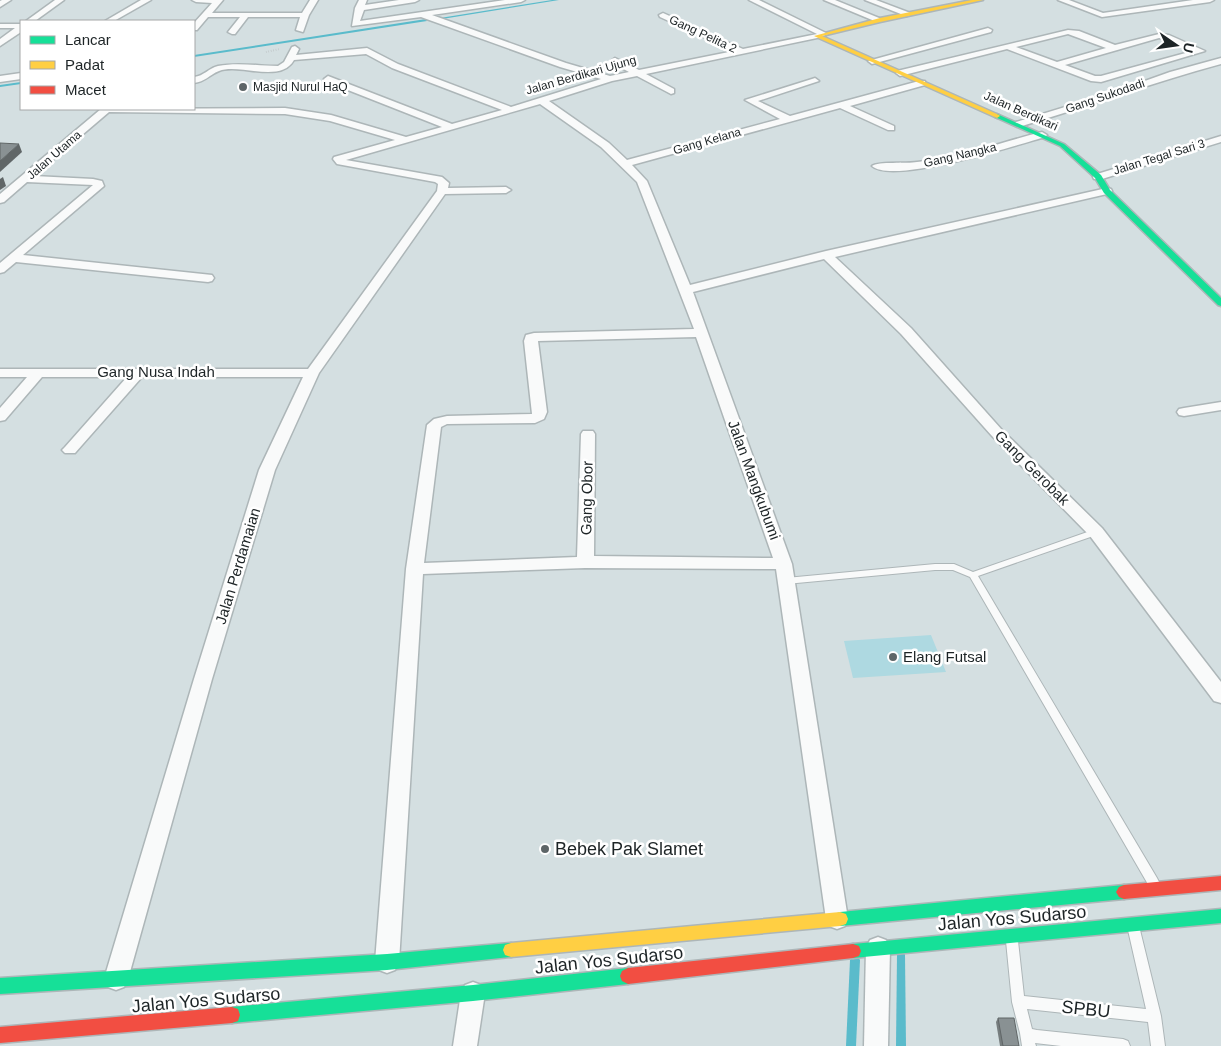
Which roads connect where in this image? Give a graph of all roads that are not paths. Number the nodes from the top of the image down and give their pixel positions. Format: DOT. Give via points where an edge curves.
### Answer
graph roads {
  1 [pos="8,0"];
  2 [pos="60,0"];
  3 [pos="147,0"];
  4 [pos="196,0"];
  5 [pos="219,0"];
  6 [pos="314,0"];
  7 [pos="363,0"];
  8 [pos="415,0"];
  9 [pos="521,0"];
  10 [pos="753,0"];
  11 [pos="828,0"];
  12 [pos="869,0"];
  13 [pos="980,0"];
  14 [pos="1062,0"];
  15 [pos="1210,0"];
  16 [pos="0,5"];
  17 [pos="358,8"];
  18 [pos="909,14"];
  19 [pos="206,15"];
  20 [pos="305,15"];
  21 [pos="424,15"];
  22 [pos="663,15"];
  23 [pos="245,16"];
  24 [pos="31,20"];
  25 [pos="111,20"];
  26 [pos="880,20"];
  27 [pos="0,26"];
  28 [pos="20,27"];
  29 [pos="195,27"];
  30 [pos="20,28"];
  31 [pos="300,30"];
  32 [pos="988,30"];
  33 [pos="232,32"];
  34 [pos="820,35"];
  35 [pos="0,43"];
  36 [pos="1008,47"];
  37 [pos="1114,48"];
  38 [pos="295,49"];
  39 [pos="742,52"];
  40 [pos="291,58"];
  41 [pos="615,61"];
  42 [pos="872,61"];
  43 [pos="1221,61"];
  44 [pos="1056,65"];
  45 [pos="900,72"];
  46 [pos="639,73"];
  47 [pos="20,76"];
  48 [pos="328,78"];
  49 [pos="0,79"];
  50 [pos="610,79"];
  51 [pos="195,80"];
  52 [pos="815,81"];
  53 [pos="922,82"];
  54 [pos="671,91"];
  55 [pos="542,101"];
  56 [pos="841,105"];
  57 [pos="195,109"];
  58 [pos="105,110"];
  59 [pos="511,110"];
  60 [pos="788,119"];
  61 [pos="1019,124"];
  62 [pos="452,127"];
  63 [pos="891,128"];
  64 [pos="1042,134"];
  65 [pos="1221,139"];
  66 [pos="404,140"];
  67 [pos="626,164"];
  68 [pos="877,166"];
  69 [pos="1098,177"];
  70 [pos="26,179"];
  71 [pos="442,190"];
  72 [pos="506,190"];
  73 [pos="1107,191"];
  74 [pos="0,200"];
  75 [pos="826,255"];
  76 [pos="14,258"];
  77 [pos="0,269"];
  78 [pos="208,278"];
  79 [pos="686,290"];
  80 [pos="1221,303"];
  81 [pos="701,333"];
  82 [pos="39,372"];
  83 [pos="138,372"];
  84 [pos="312,372"];
  85 [pos="0,373"];
  86 [pos="1221,406"];
  87 [pos="1184,412"];
  88 [pos="0,417"];
  89 [pos="588,434"];
  90 [pos="70,450"];
  91 [pos="1096,532"];
  92 [pos="585,562"];
  93 [pos="415,569"];
  94 [pos="785,572"];
  95 [pos="973,575"];
  96 [pos="1221,696"];
  97 [pos="1221,883"];
  98 [pos="1157,889"];
  99 [pos="1221,916"];
  100 [pos="837,919"];
  101 [pos="1132,924"];
  102 [pos="1012,937"];
  103 [pos="878,948"];
  104 [pos="387,962"];
  105 [pos="116,979"];
  106 [pos="0,987"];
  107 [pos="473,993"];
  108 [pos="1018,1002"];
  109 [pos="1154,1016"];
  110 [pos="0,1035"];
  111 [pos="1028,1039"];
  112 [pos="28,1040"];
  113 [pos="465,1046"];
  114 [pos="876,1046"];
  115 [pos="1123,1046"];
  116 [pos="1159,1046"];
  1 -- 16 [label="street"];
  2 -- 24 [label="street"];
  3 -- 25 [label="street"];
  4 -- 5 [label="street"];
  5 -- 19 [label="street"];
  6 -- 20 [label="street"];
  7 -- 17 [label="street"];
  8 -- 17 [label="street"];
  9 -- 21 [label="street"];
  10 -- 34 [label="street"];
  11 -- 26 [label="street"];
  12 -- 18 [label="street"];
  13 -- 18 [label="main road, Jalan Berdikari Ujung"];
  14 -- 15 [label="street" via="1102,15"];
  17 -- 21 [label="street" via="355,24"];
  18 -- 26 [label="main road, Jalan Berdikari Ujung"];
  19 -- 23 [label="street"];
  19 -- 29 [label="street"];
  20 -- 23 [label="street"];
  20 -- 31 [label="street"];
  21 -- 50 [label="street"];
  22 -- 39 [label="street, Gang Pelita 2"];
  23 -- 33 [label="street"];
  26 -- 34 [label="main road, Jalan Berdikari Ujung"];
  27 -- 28 [label="street"];
  30 -- 35 [label="street"];
  32 -- 42 [label="street"];
  34 -- 39 [label="street, Jalan Berdikari Ujung"];
  34 -- 42 [label="main road, Jalan Berdikari"];
  36 -- 37 [label="street" via="1070,32"];
  36 -- 44 [label="street"];
  36 -- 45 [label="street"];
  37 -- 44 [label="street"];
  37 -- 44 [label="street" via="1159,36 1201,51 1100,79"];
  38 -- 40 [label="street"];
  39 -- 46 [label="street, Jalan Berdikari Ujung"];
  40 -- 51 [label="street" via="280,68 220,68 204,79"];
  40 -- 59 [label="street" via="367,51 395,66"];
  41 -- 46 [label="street"];
  42 -- 45 [label="main road, Jalan Berdikari"];
  43 -- 61 [label="street, Gang Sukodadi"];
  45 -- 53 [label="main road, Jalan Berdikari"];
  46 -- 50 [label="street, Jalan Berdikari Ujung"];
  46 -- 54 [label="street"];
  47 -- 49 [label="street"];
  48 -- 62 [label="street"];
  50 -- 55 [label="street, Jalan Berdikari Ujung"];
  52 -- 60 [label="street" via="750,100"];
  53 -- 56 [label="street, Gang Kelana"];
  53 -- 61 [label="main road, Jalan Berdikari"];
  55 -- 59 [label="street, Jalan Berdikari Ujung"];
  55 -- 67 [label="street, Jalan Mangkubumi" via="605,145"];
  56 -- 60 [label="street, Gang Kelana"];
  56 -- 63 [label="street"];
  57 -- 66 [label="street" via="285,110 331,118"];
  58 -- 70 [label="street, Jalan Utama"];
  59 -- 62 [label="street, Jalan Berdikari Ujung"];
  60 -- 67 [label="street, Gang Kelana"];
  61 -- 64 [label="main road, Jalan Berdikari"];
  62 -- 66 [label="street, Jalan Berdikari Ujung"];
  64 -- 68 [label="street, Gang Nangka" via="938,162 899,168"];
  64 -- 69 [label="main road, Jalan Berdikari" via="1062,145"];
  65 -- 69 [label="street, Jalan Tegal Sari 3"];
  66 -- 71 [label="street, Jalan Berdikari Ujung" via="341,157 338,161 438,179 444,183"];
  67 -- 79 [label="street, Jalan Mangkubumi" via="642,181"];
  69 -- 73 [label="main road, Jalan Berdikari"];
  70 -- 74 [label="street, Jalan Utama"];
  70 -- 76 [label="street" via="93,182 99,186"];
  71 -- 72 [label="street"];
  71 -- 84 [label="street, Jalan Perdamaian"];
  73 -- 75 [label="street"];
  73 -- 80 [label="main road, Jalan Berdikari"];
  75 -- 79 [label="street"];
  75 -- 91 [label="street, Gang Gerobak" via="906,331 997,433"];
  76 -- 77 [label="street"];
  76 -- 78 [label="street"];
  79 -- 81 [label="street, Jalan Mangkubumi"];
  81 -- 93 [label="street" via="531,338 539,416 535,419 447,420 434,425"];
  81 -- 94 [label="street, Jalan Mangkubumi"];
  82 -- 83 [label="street, Gang Nusa Indah"];
  82 -- 85 [label="street, Gang Nusa Indah"];
  82 -- 88 [label="street"];
  83 -- 84 [label="street, Gang Nusa Indah"];
  83 -- 90 [label="street"];
  84 -- 105 [label="street, Jalan Perdamaian" via="267,470"];
  86 -- 87 [label="street"];
  89 -- 92 [label="street, Gang Obor"];
  91 -- 95 [label="lane"];
  91 -- 96 [label="street, Gang Gerobak"];
  92 -- 93 [label="street"];
  92 -- 94 [label="street" via="758,562"];
  93 -- 104 [label="street"];
  94 -- 95 [label="lane" via="954,567"];
  94 -- 100 [label="street, Jalan Mangkubumi"];
  95 -- 98 [label="lane"];
  97 -- 98 [label="main road, Jalan Yos Sudarso"];
  98 -- 100 [label="main road, Jalan Yos Sudarso"];
  99 -- 101 [label="main road, Jalan Yos Sudarso"];
  100 -- 104 [label="main road, Jalan Yos Sudarso"];
  101 -- 102 [label="main road, Jalan Yos Sudarso"];
  101 -- 109 [label="lane"];
  102 -- 103 [label="main road, Jalan Yos Sudarso"];
  102 -- 108 [label="lane, SPBU"];
  103 -- 107 [label="main road, Jalan Yos Sudarso"];
  103 -- 114 [label="street"];
  104 -- 105 [label="main road, Jalan Yos Sudarso"];
  105 -- 106 [label="main road, Jalan Yos Sudarso"];
  107 -- 112 [label="main road, Jalan Yos Sudarso"];
  107 -- 113 [label="street"];
  108 -- 109 [label="lane, SPBU"];
  108 -- 111 [label="lane, SPBU"];
  109 -- 116 [label="lane"];
  110 -- 112 [label="main road, Jalan Yos Sudarso"];
  111 -- 115 [label="lane, SPBU" via="1037,1037"];
}
